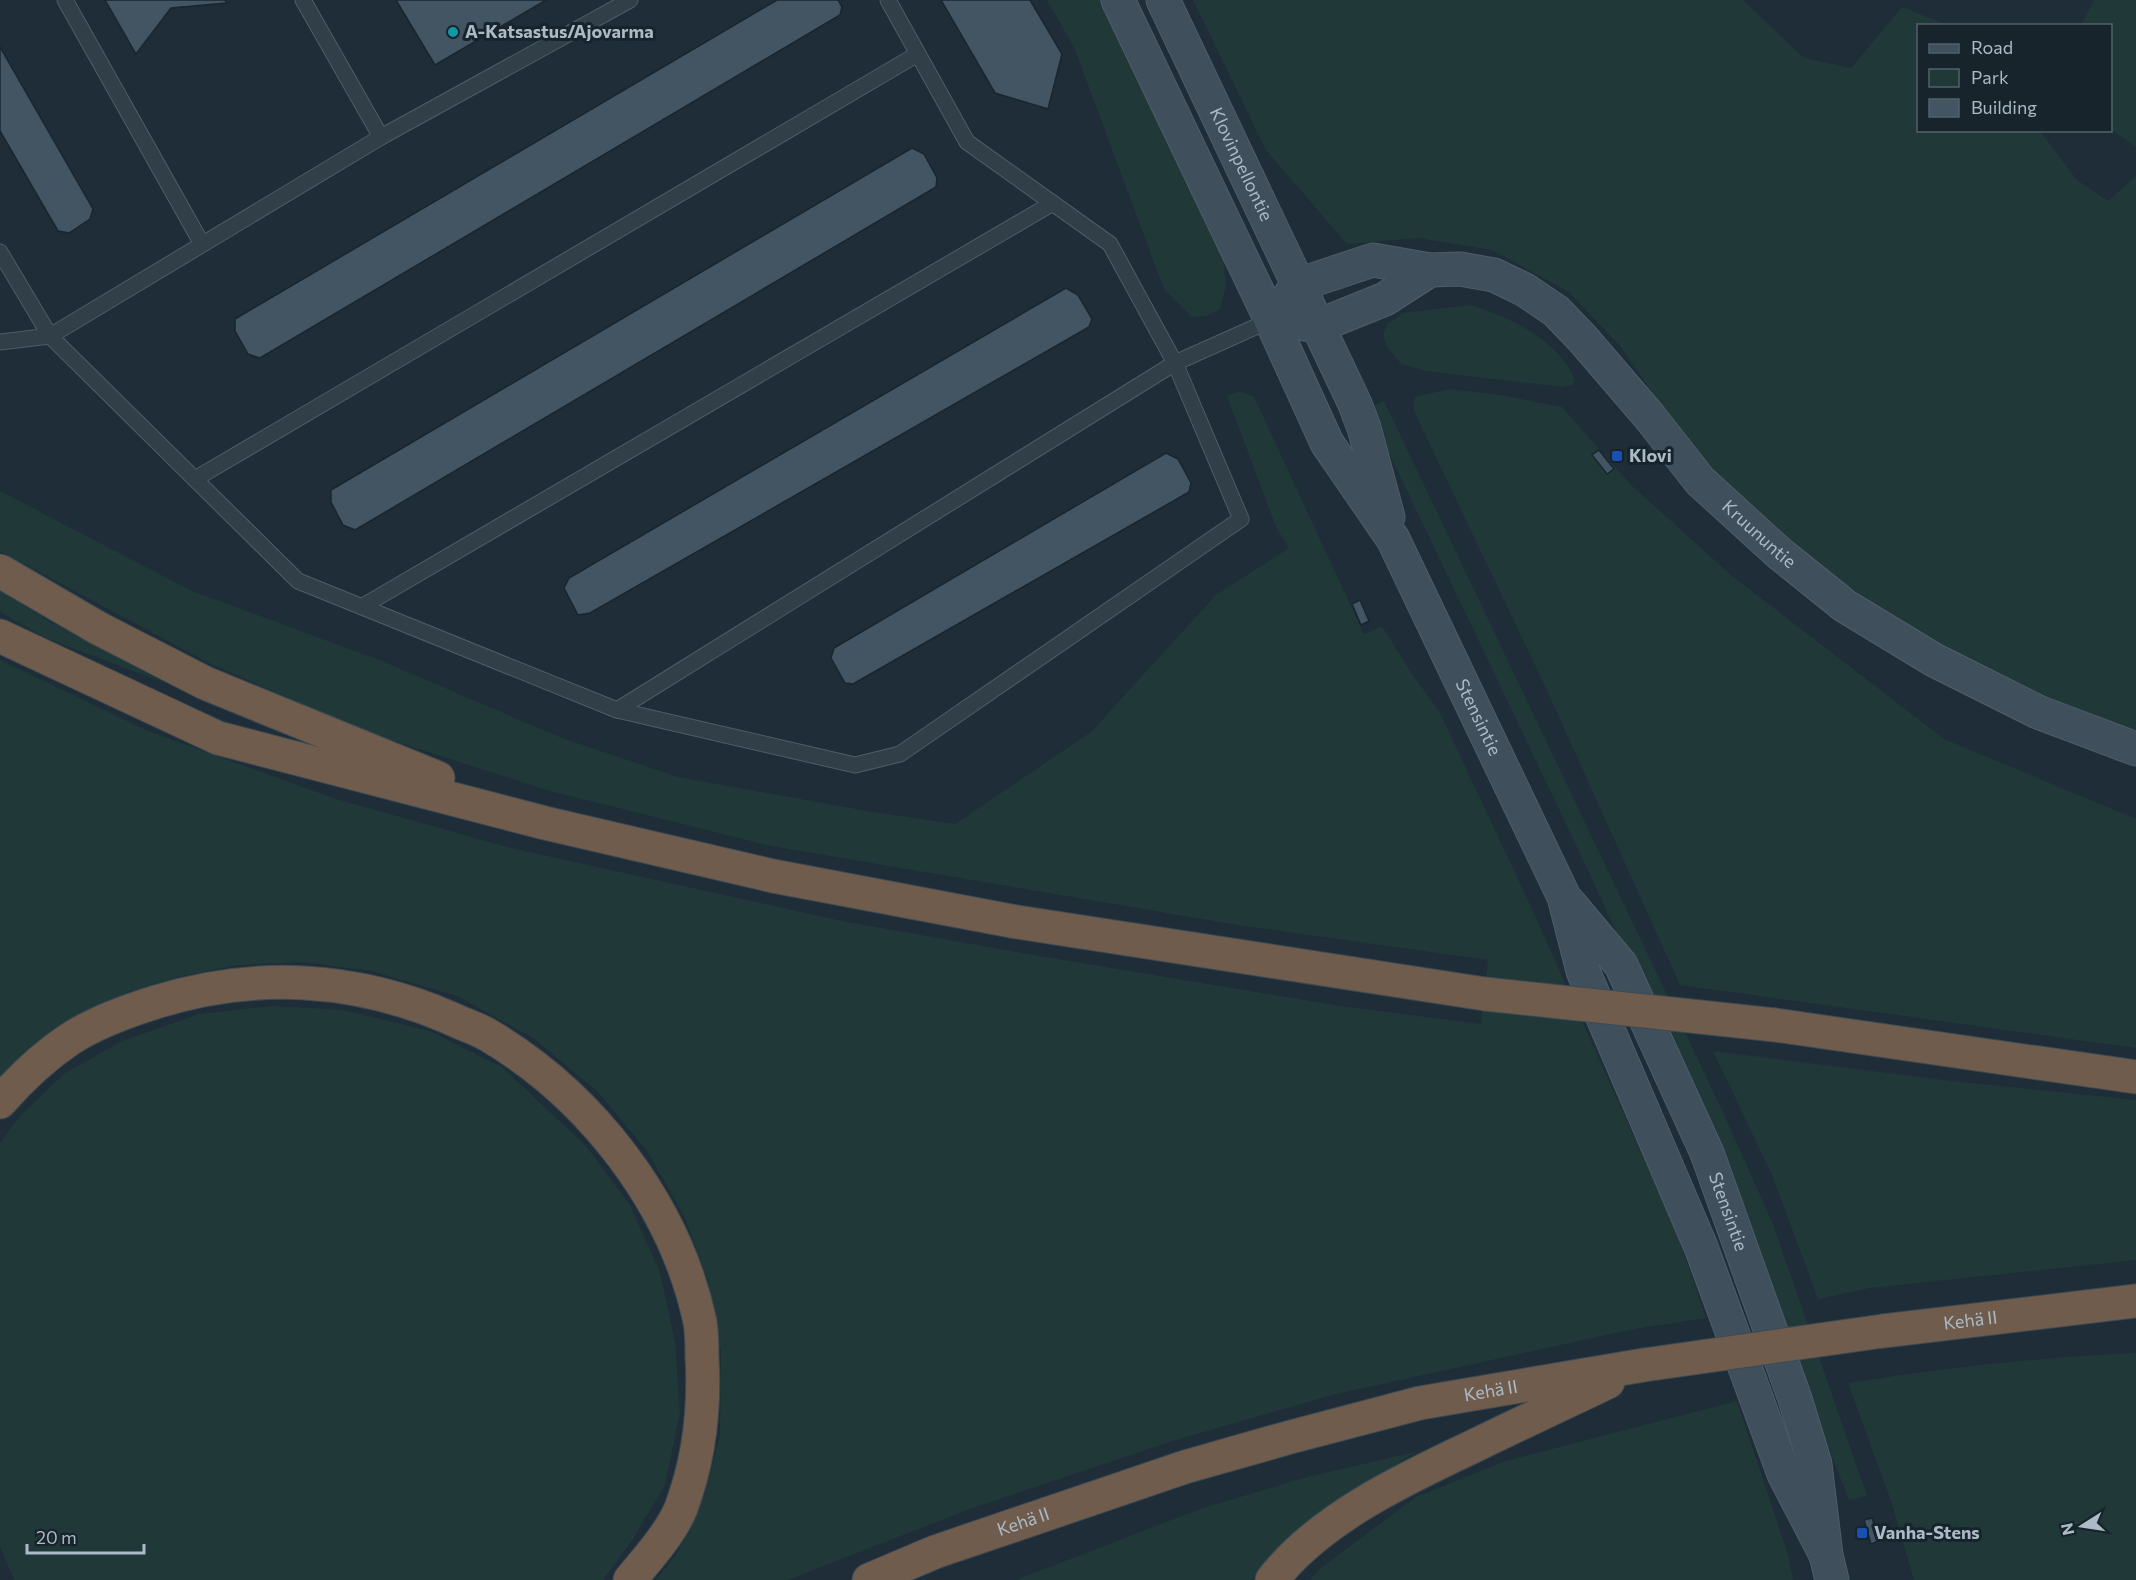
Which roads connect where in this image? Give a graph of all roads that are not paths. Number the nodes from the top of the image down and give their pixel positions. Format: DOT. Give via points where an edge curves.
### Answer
graph roads {
  1 [pos="64,0"];
  2 [pos="303,0"];
  3 [pos="630,0"];
  4 [pos="888,0"];
  5 [pos="1118,0"];
  6 [pos="1163,0"];
  7 [pos="916,55"];
  8 [pos="381,137"];
  9 [pos="1053,203"];
  10 [pos="202,244"];
  11 [pos="0,252"];
  12 [pos="1430,270"];
  13 [pos="1298,285"];
  14 [pos="1271,320"];
  15 [pos="1318,326"];
  16 [pos="50,336"];
  17 [pos="0,342"];
  18 [pos="1175,363"];
  19 [pos="195,479"];
  20 [pos="1393,539"];
  21 [pos="0,570"];
  22 [pos="363,606"];
  23 [pos="0,636"];
  24 [pos="617,710"];
  25 [pos="2136,749"];
  26 [pos="545,824"];
  27 [pos="1564,897"];
  28 [pos="2136,1077"];
  29 [pos="0,1102"];
  30 [pos="2136,1301"];
  31 [pos="1644,1365"];
  32 [pos="935,1552"];
  33 [pos="1829,1567"];
  34 [pos="630,1580"];
  35 [pos="868,1580"];
  36 [pos="888,1580"];
  37 [pos="1272,1580"];
  1 -- 10 [label="lane"];
  2 -- 8 [label="lane"];
  3 -- 8 [label="lane"];
  4 -- 7 [label="lane"];
  5 -- 14 [label="main road"];
  6 -- 13 [label="main road, Klovinpellontie"];
  7 -- 9 [label="lane" via="967,142"];
  7 -- 19 [label="lane"];
  8 -- 10 [label="lane"];
  9 -- 18 [label="lane" via="1110,244"];
  9 -- 22 [label="lane"];
  10 -- 16 [label="lane"];
  11 -- 16 [label="lane"];
  12 -- 13 [label="main road, Kruununtie" via="1373,261"];
  12 -- 15 [label="main road" via="1385,299"];
  12 -- 25 [label="main road, Kruununtie" via="1460,269 1494,276 1525,290 1556,311 1700,481 1845,606 1934,660 2038,712"];
  13 -- 14 [label="main road"];
  13 -- 15 [label="main road, Klovinpellontie"];
  14 -- 15 [label="main road"];
  14 -- 18 [label="lane"];
  14 -- 20 [label="main road, Stensintie" via="1327,444"];
  15 -- 20 [label="main road, Stensintie" via="1364,428"];
  16 -- 17 [label="lane"];
  16 -- 19 [label="lane"];
  18 -- 24 [label="lane"];
  18 -- 24 [label="lane" via="1241,519 900,754 855,765"];
  19 -- 22 [label="lane" via="298,581"];
  20 -- 27 [label="main road, Stensintie"];
  21 -- 26 [label="highway" via="98,628 206,683"];
  22 -- 24 [label="lane"];
  23 -- 26 [label="highway" via="218,738"];
  26 -- 28 [label="highway, bridge" via="773,876 1017,922 1485,994 1775,1025"];
  27 -- 33 [label="main road, Stensintie" via="1582,971 1701,1247 1784,1474"];
  27 -- 33 [label="main road, Stensintie" via="1621,966 1707,1153 1815,1464"];
  29 -- 34 [label="highway" via="26,1072 71,1038 125,1011 191,991 248,983 310,982 370,990 427,1008 487,1035 536,1069 585,1112 626,1161 659,1212 684,1264 701,1324 704,1389 697,1456 680,1510"];
  30 -- 31 [label="highway, Kehä II, bridge"];
  31 -- 32 [label="highway, Kehä II" via="1420,1403 1287,1438 1185,1467"];
  31 -- 37 [label="highway" via="1409,1476 1323,1529"];
  32 -- 35 [label="highway, Kehä II"];
  32 -- 36 [label="highway"];
}
